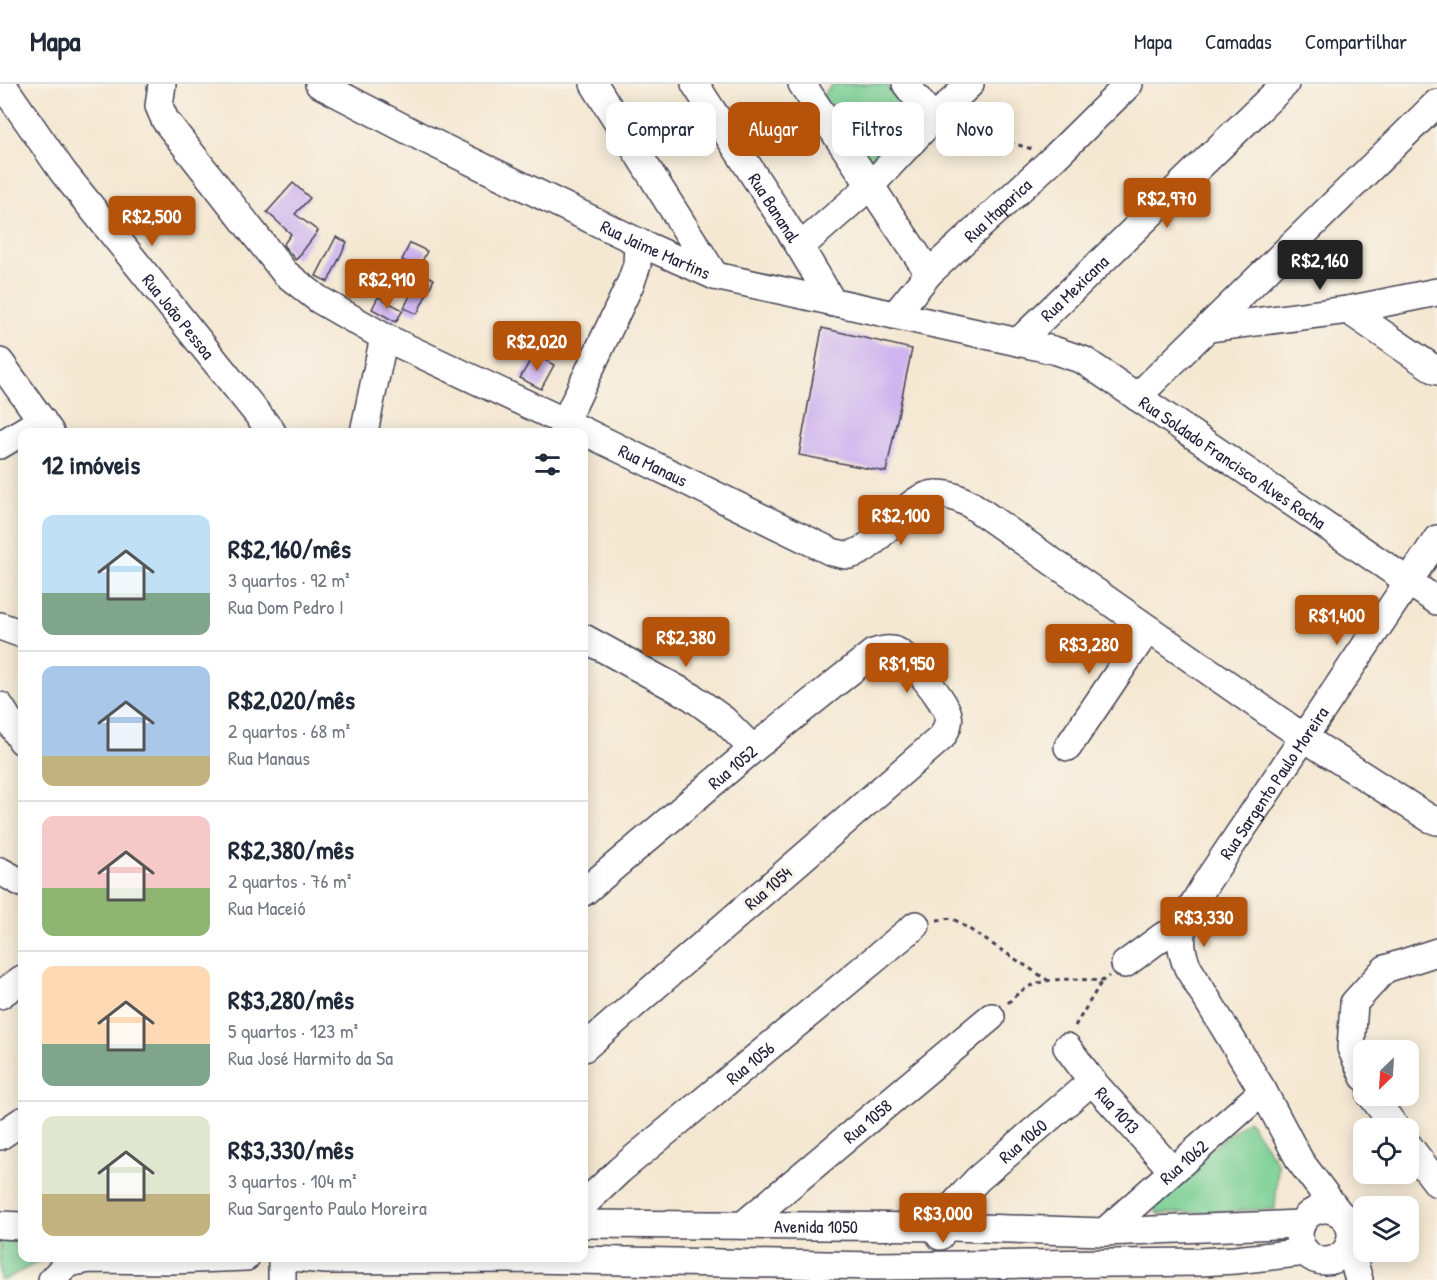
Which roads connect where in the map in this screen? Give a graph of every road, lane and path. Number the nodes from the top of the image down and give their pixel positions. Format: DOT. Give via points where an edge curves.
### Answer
graph roads {
  1 [pos="2,84"];
  2 [pos="162,84"];
  3 [pos="594,84"];
  4 [pos="695,84"];
  5 [pos="906,84"];
  6 [pos="970,84"];
  7 [pos="1129,84"];
  8 [pos="1285,84"];
  9 [pos="325,85"];
  10 [pos="809,87"];
  11 [pos="1437,103"];
  12 [pos="933,119"];
  13 [pos="1056,156"];
  14 [pos="871,185"];
  15 [pos="638,242"];
  16 [pos="800,247"];
  17 [pos="929,273"];
  18 [pos="716,276"];
  19 [pos="1437,292"];
  20 [pos="833,303"];
  21 [pos="1348,310"];
  22 [pos="895,315"];
  23 [pos="1209,328"];
  24 [pos="384,337"];
  25 [pos="1018,342"];
  26 [pos="0,362"];
  27 [pos="1437,371"];
  28 [pos="1137,397"];
  29 [pos="46,426"];
  30 [pos="564,427"];
  31 [pos="269,428"];
  32 [pos="365,428"];
  33 [pos="18,438"];
  34 [pos="588,438"];
  35 [pos="0,446"];
  36 [pos="1437,539"];
  37 [pos="1408,581"];
  38 [pos="1437,601"];
  39 [pos="0,626"];
  40 [pos="1148,629"];
  41 [pos="18,633"];
  42 [pos="588,640"];
  43 [pos="0,706"];
  44 [pos="948,724"];
  45 [pos="18,735"];
  46 [pos="1303,737"];
  47 [pos="1068,747"];
  48 [pos="753,749"];
  49 [pos="1437,821"];
  50 [pos="0,871"];
  51 [pos="18,881"];
  52 [pos="588,889"];
  53 [pos="916,925"];
  54 [pos="1182,931"];
  55 [pos="1437,952"];
  56 [pos="1125,964"];
  57 [pos="1049,981"];
  58 [pos="1102,981"];
  59 [pos="18,982"];
  60 [pos="0,995"];
  61 [pos="991,1017"];
  62 [pos="588,1045"];
  63 [pos="1067,1047"];
  64 [pos="1353,1052"];
  65 [pos="1092,1081"];
  66 [pos="1263,1091"];
  67 [pos="1379,1106"];
  68 [pos="1388,1118"];
  69 [pos="18,1124"];
  70 [pos="0,1136"];
  71 [pos="1419,1160"];
  72 [pos="1300,1161"];
  73 [pos="1172,1170"];
  74 [pos="1437,1184"];
  75 [pos="588,1200"];
  76 [pos="1339,1213"];
  77 [pos="1304,1221"];
  78 [pos="596,1224"];
  79 [pos="0,1225"];
  80 [pos="743,1225"];
  81 [pos="18,1226"];
  82 [pos="933,1227"];
  83 [pos="975,1228"];
  84 [pos="1104,1232"];
  85 [pos="1306,1252"];
  86 [pos="588,1260"];
  87 [pos="609,1261"];
  88 [pos="1342,1261"];
  89 [pos="74,1262"];
  90 [pos="112,1262"];
  91 [pos="218,1262"];
  92 [pos="342,1262"];
  93 [pos="551,1262"];
  94 [pos="929,1266"];
  95 [pos="172,1270"];
  96 [pos="406,1270"];
  97 [pos="529,1270"];
  98 [pos="989,1270"];
  99 [pos="1235,1270"];
  100 [pos="1112,1272"];
  101 [pos="875,1273"];
  102 [pos="52,1280"];
  103 [pos="1359,1280"];
  1 -- 31 [label="street, Rua João Pessoa" via="63,172"];
  2 -- 24 [label="street, Rua Manaus" via="159,106 165,120 285,273 318,299"];
  3 -- 18 [label="street"];
  4 -- 16 [label="street, Rua Bananal"];
  5 -- 12 [label="street"];
  6 -- 12 [label="street"];
  7 -- 13 [label="street, Rua Itaparica"];
  8 -- 25 [label="street, Rua Mexicana"];
  9 -- 15 [label="street, Rua Jaime Martins" via="423,138"];
  10 -- 14 [label="street"];
  11 -- 23 [label="street"];
  12 -- 13 [label="path"];
  12 -- 14 [label="street"];
  13 -- 17 [label="street, Rua Itaparica"];
  14 -- 16 [label="street"];
  14 -- 17 [label="street"];
  15 -- 18 [label="street, Rua Jaime Martins"];
  15 -- 30 [label="street" via="637,265 622,305"];
  16 -- 20 [label="street, Rua Bananal"];
  17 -- 22 [label="street, Rua Itaparica"];
  18 -- 20 [label="street, Rua Jaime Martins"];
  19 -- 21 [label="street"];
  20 -- 22 [label="street, Rua Jaime Martins"];
  21 -- 23 [label="street"];
  21 -- 27 [label="street"];
  22 -- 25 [label="street, Rua Jaime Martins"];
  23 -- 28 [label="street"];
  24 -- 30 [label="street, Rua Manaus"];
  24 -- 32 [label="street"];
  25 -- 28 [label="street, Rua Soldado Francisco Alves Rocha" via="1083,360"];
  26 -- 29 [label="street"];
  28 -- 37 [label="street, Rua Soldado Francisco Alves Rocha"];
  33 -- 35 [label="street"];
  34 -- 40 [label="street, Rua Manaus" via="832,552 849,555 864,549 920,499 936,494 952,496 970,504"];
  36 -- 37 [label="street, Rua Sargento Paulo Moreira"];
  37 -- 38 [label="street, Rua Soldado Francisco Alves Rocha"];
  37 -- 46 [label="street, Rua Sargento Paulo Moreira"];
  39 -- 41 [label="street"];
  40 -- 46 [label="street"];
  40 -- 47 [label="street"];
  42 -- 48 [label="street" via="692,697 724,720"];
  43 -- 45 [label="street"];
  44 -- 48 [label="street, Rua 1052" via="944,704 905,657 884,650 873,653"];
  44 -- 62 [label="street, Rua 1054" via="942,737"];
  46 -- 49 [label="street"];
  46 -- 54 [label="street, Rua Sargento Paulo Moreira" via="1206,883"];
  48 -- 52 [label="street, Rua 1052"];
  50 -- 51 [label="street"];
  53 -- 57 [label="path" via="952,918"];
  53 -- 75 [label="street, Rua 1056"];
  54 -- 56 [label="street" via="1163,936"];
  54 -- 66 [label="street" via="1182,954 1188,968"];
  55 -- 64 [label="street" via="1385,969 1354,1003"];
  56 -- 58 [label="path"];
  57 -- 58 [label="path"];
  57 -- 61 [label="path" via="1026,988"];
  58 -- 63 [label="path"];
  59 -- 60 [label="street"];
  61 -- 80 [label="street, Rua 1058"];
  63 -- 65 [label="street, Rua 1013"];
  65 -- 73 [label="street, Rua 1013"];
  65 -- 82 [label="street, Rua 1060" via="978,1179"];
  66 -- 72 [label="street"];
  66 -- 73 [label="street, Rua 1062"];
  67 -- 68 [label="street"];
  69 -- 70 [label="street"];
  71 -- 74 [label="street"];
  72 -- 76 [label="street"];
  72 -- 77 [label="street"];
  73 -- 84 [label="street, Rua 1062"];
  76 -- 77 [label="street" via="1322,1209"];
  76 -- 88 [label="street" via="1348,1224 1351,1238"];
  77 -- 84 [label="street, Avenida 1050"];
  77 -- 85 [label="street" via="1299,1239"];
  78 -- 80 [label="street, Avenida 1050"];
  78 -- 87 [label="street" via="602,1235 603,1253"];
  79 -- 81 [label="street"];
  80 -- 82 [label="street, Avenida 1050"];
  82 -- 83 [label="street, Avenida 1050"];
  82 -- 94 [label="street" via="942,1239 942,1247"];
  83 -- 84 [label="street, Avenida 1050"];
  83 -- 98 [label="street" via="965,1242 966,1250"];
  85 -- 88 [label="street" via="1318,1260"];
  85 -- 99 [label="street"];
  86 -- 87 [label="street"];
  87 -- 101 [label="street"];
  88 -- 103 [label="street"];
  89 -- 102 [label="street"];
  90 -- 95 [label="street"];
  91 -- 95 [label="street"];
  92 -- 96 [label="street"];
  93 -- 97 [label="street"];
  94 -- 98 [label="street"];
  94 -- 101 [label="street"];
  96 -- 97 [label="street"];
  98 -- 100 [label="street"];
  99 -- 100 [label="street"];
}
